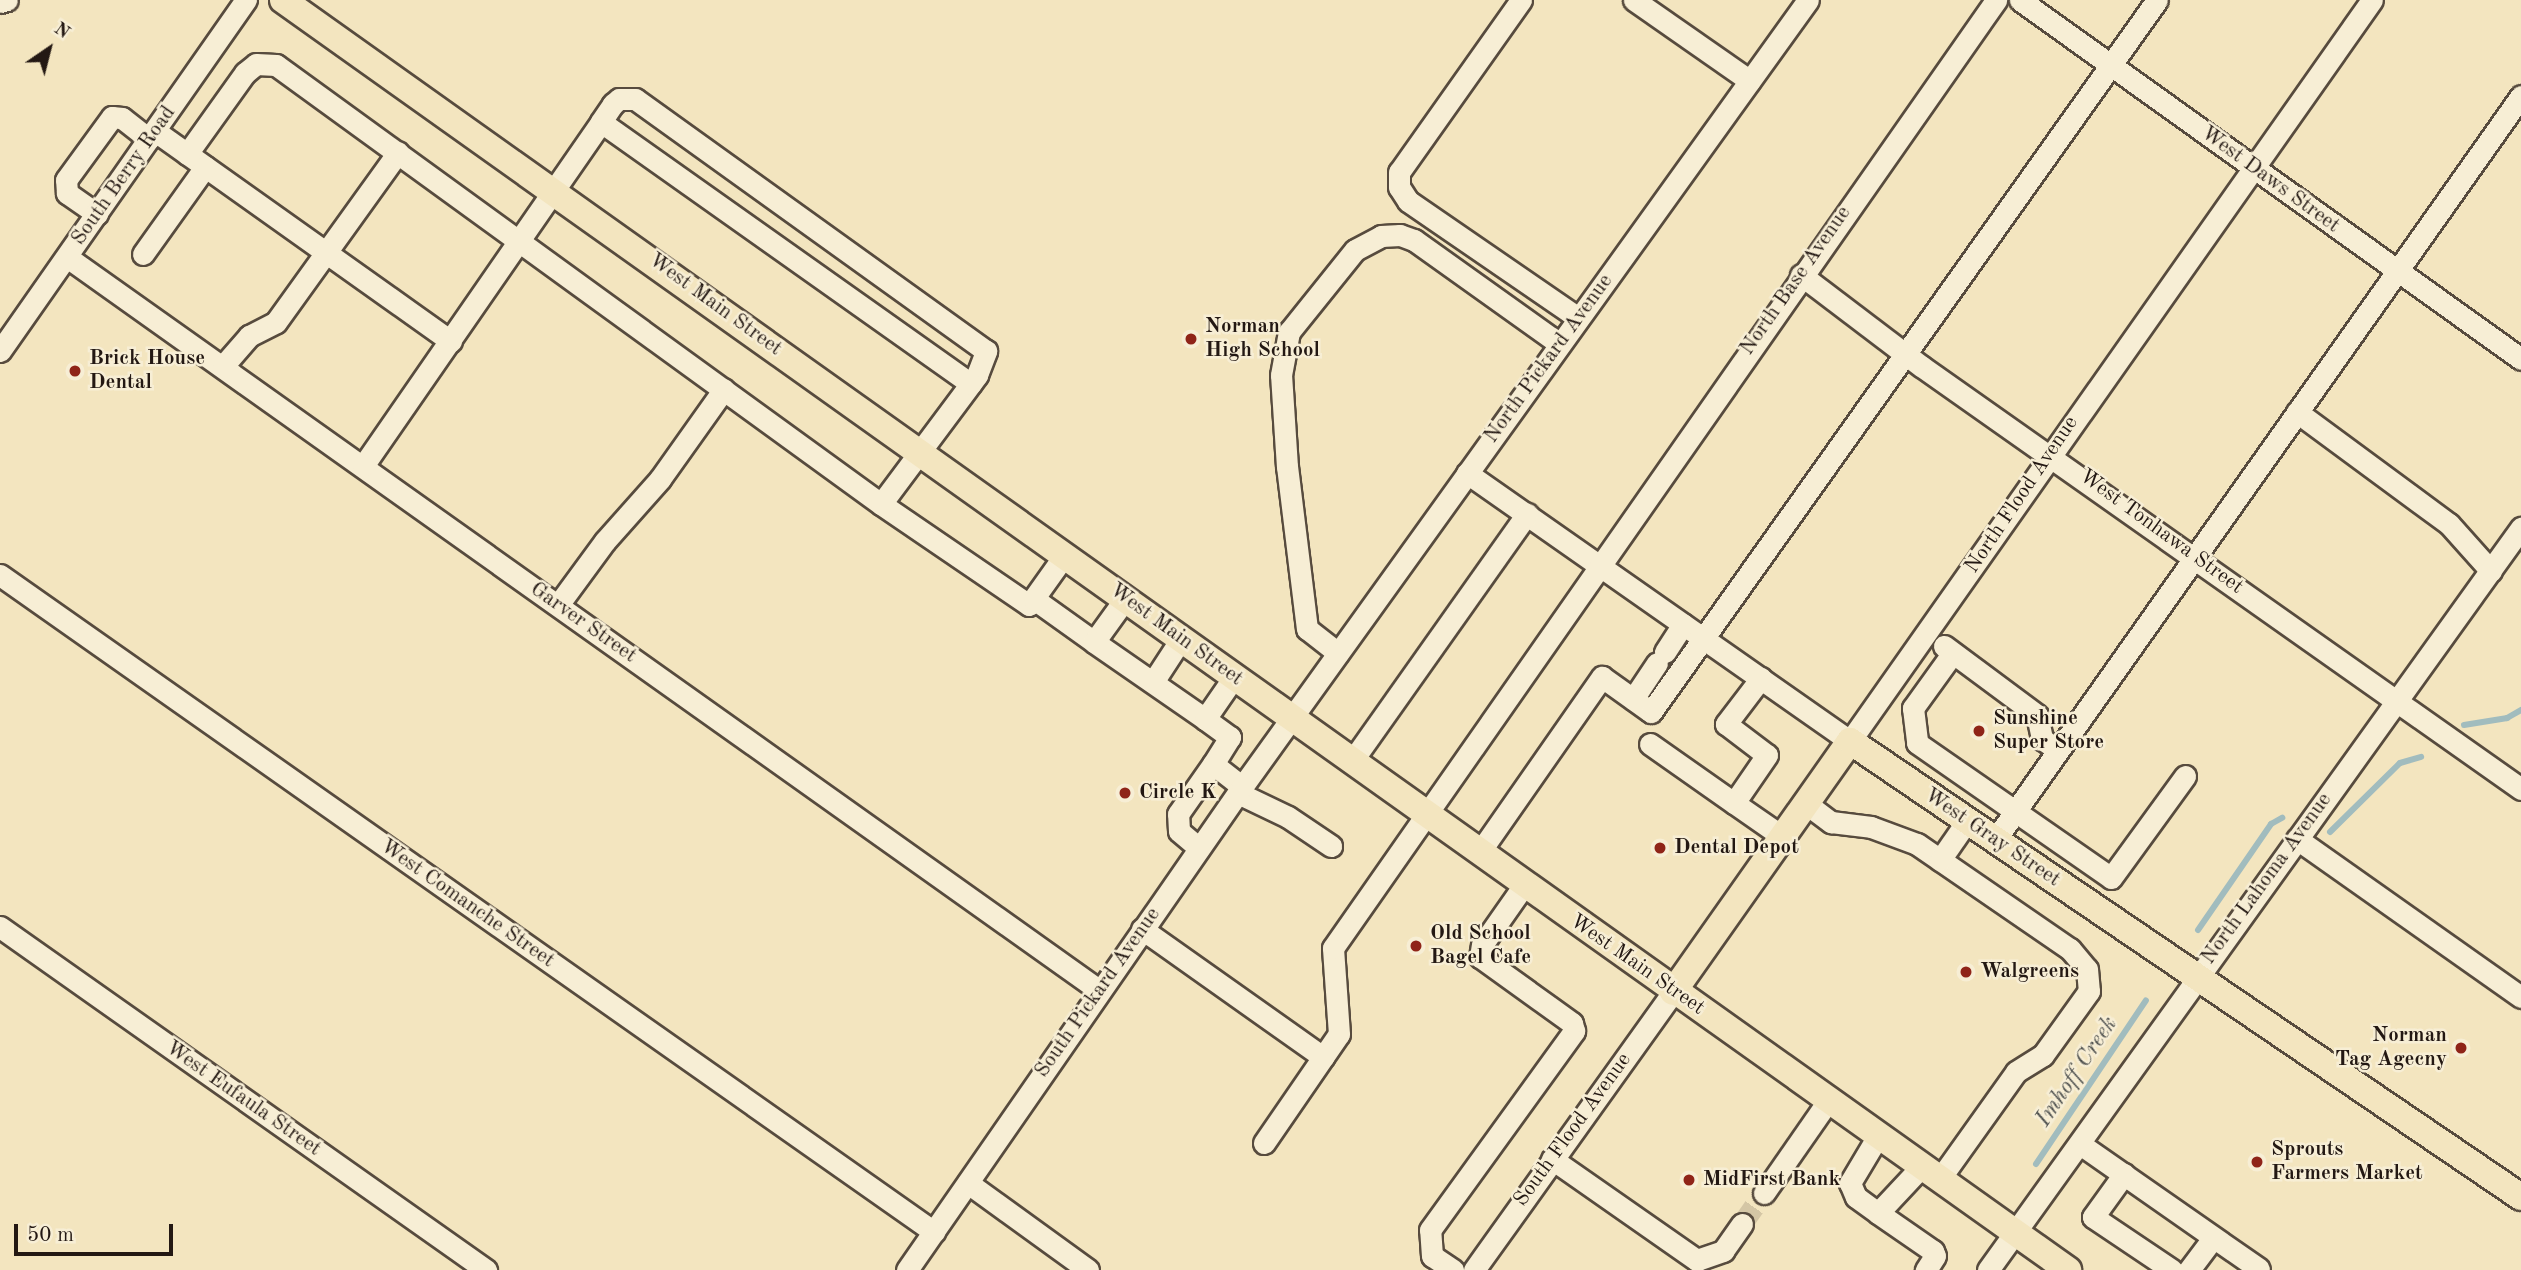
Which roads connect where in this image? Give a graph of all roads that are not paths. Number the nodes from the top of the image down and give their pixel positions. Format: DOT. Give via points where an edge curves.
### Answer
graph roads {
  1 [pos="7,0"];
  2 [pos="246,0"];
  3 [pos="283,0"];
  4 [pos="1521,0"];
  5 [pos="1634,0"];
  6 [pos="1808,0"];
  7 [pos="1996,0"];
  8 [pos="2020,0"];
  9 [pos="2157,0"];
  10 [pos="2372,0"];
  11 [pos="0,2"];
  12 [pos="2110,65"];
  13 [pos="1750,81"];
  14 [pos="2521,96"];
  15 [pos="601,121"];
  16 [pos="152,135"];
  17 [pos="398,152"];
  18 [pos="187,153"];
  19 [pos="205,167"];
  20 [pos="2253,168"];
  21 [pos="551,189"];
  22 [pos="97,214"];
  23 [pos="521,241"];
  24 [pos="326,252"];
  25 [pos="143,254"];
  26 [pos="67,257"];
  27 [pos="2398,271"];
  28 [pos="1801,275"];
  29 [pos="1578,318"];
  30 [pos="451,341"];
  31 [pos="1560,344"];
  32 [pos="0,351"];
  33 [pos="1904,353"];
  34 [pos="2521,359"];
  35 [pos="223,366"];
  36 [pos="971,384"];
  37 [pos="724,389"];
  38 [pos="2297,412"];
  39 [pos="920,453"];
  40 [pos="2050,453"];
  41 [pos="363,466"];
  42 [pos="1467,473"];
  43 [pos="881,504"];
  44 [pos="1527,514"];
  45 [pos="2521,527"];
  46 [pos="1064,556"];
  47 [pos="2196,557"];
  48 [pos="1598,564"];
  49 [pos="2491,570"];
  50 [pos="0,575"];
  51 [pos="1034,599"];
  52 [pos="1125,599"];
  53 [pos="558,605"];
  54 [pos="1683,624"];
  55 [pos="1931,631"];
  56 [pos="1702,637"];
  57 [pos="1181,639"];
  58 [pos="1094,642"];
  59 [pos="1338,653"];
  60 [pos="1952,654"];
  61 [pos="1234,677"];
  62 [pos="1760,678"];
  63 [pos="1153,682"];
  64 [pos="1633,699"];
  65 [pos="2397,702"];
  66 [pos="1291,718"];
  67 [pos="1205,719"];
  68 [pos="1850,741"];
  69 [pos="1650,744"];
  70 [pos="2058,750"];
  71 [pos="1352,761"];
  72 [pos="1943,761"];
  73 [pos="1213,764"];
  74 [pos="2185,776"];
  75 [pos="2521,789"];
  76 [pos="1240,790"];
  77 [pos="1923,791"];
  78 [pos="1804,802"];
  79 [pos="1734,803"];
  80 [pos="2015,812"];
  81 [pos="1426,815"];
  82 [pos="1966,821"];
  83 [pos="1780,835"];
  84 [pos="2297,839"];
  85 [pos="1995,840"];
  86 [pos="1331,846"];
  87 [pos="1199,848"];
  88 [pos="2073,851"];
  89 [pos="1479,853"];
  90 [pos="1940,860"];
  91 [pos="2111,878"];
  92 [pos="2054,880"];
  93 [pos="1524,885"];
  94 [pos="2093,907"];
  95 [pos="0,928"];
  96 [pos="1142,929"];
  97 [pos="2196,979"];
  98 [pos="1099,990"];
  99 [pos="1673,992"];
  100 [pos="2521,997"];
  101 [pos="1323,1057"];
  102 [pos="1828,1101"];
  103 [pos="1878,1136"];
  104 [pos="1264,1143"];
  105 [pos="2080,1144"];
  106 [pos="1552,1159"];
  107 [pos="1930,1173"];
  108 [pos="2124,1174"];
  109 [pos="968,1183"];
  110 [pos="1764,1193"];
  111 [pos="2521,1197"];
  112 [pos="1878,1213"];
  113 [pos="1742,1224"];
  114 [pos="934,1232"];
  115 [pos="2015,1233"];
  116 [pos="2213,1238"];
  117 [pos="1931,1263"];
  118 [pos="486,1270"];
  119 [pos="907,1270"];
  120 [pos="1088,1270"];
  121 [pos="1453,1270"];
  122 [pos="1474,1270"];
  123 [pos="1988,1270"];
  124 [pos="2068,1270"];
  125 [pos="2172,1270"];
  126 [pos="2189,1270"];
  127 [pos="2260,1270"];
  1 -- 11 [label="street"];
  2 -- 16 [label="street, South Berry Road"];
  3 -- 21 [label="main road, West Main Street"];
  4 -- 29 [label="street" via="1399,172 1399,187 1408,201"];
  5 -- 13 [label="street"];
  6 -- 13 [label="street, North Pickard Avenue"];
  7 -- 28 [label="street, North Base Avenue"];
  8 -- 12 [label="street, West Daws Street"];
  9 -- 12 [label="street"];
  10 -- 20 [label="street, North Flood Avenue"];
  12 -- 20 [label="street, West Daws Street"];
  12 -- 33 [label="street"];
  13 -- 29 [label="street, North Pickard Avenue"];
  14 -- 27 [label="street"];
  15 -- 21 [label="street"];
  15 -- 36 [label="street"];
  15 -- 36 [label="street" via="619,99 635,99 986,351"];
  16 -- 18 [label="street"];
  16 -- 22 [label="street, South Berry Road"];
  16 -- 22 [label="street" via="112,117 65,180 67,193"];
  17 -- 18 [label="street" via="284,69 266,63 246,73"];
  17 -- 23 [label="street"];
  17 -- 24 [label="street"];
  18 -- 19 [label="street"];
  19 -- 24 [label="street"];
  19 -- 25 [label="street"];
  20 -- 27 [label="street, West Daws Street"];
  20 -- 40 [label="street, North Flood Avenue"];
  21 -- 23 [label="street"];
  21 -- 39 [label="main road, West Main Street"];
  22 -- 26 [label="street, South Berry Road"];
  23 -- 30 [label="street"];
  23 -- 37 [label="street"];
  24 -- 30 [label="street"];
  24 -- 35 [label="street" via="276,322 249,336"];
  26 -- 32 [label="street, South Berry Road"];
  26 -- 35 [label="street, Garver Street"];
  27 -- 34 [label="street, West Daws Street"];
  27 -- 38 [label="street"];
  28 -- 33 [label="street, West Tonhawa Street"];
  28 -- 48 [label="street, North Base Avenue"];
  29 -- 31 [label="street, North Pickard Avenue"];
  30 -- 41 [label="street"];
  31 -- 42 [label="street, North Pickard Avenue"];
  31 -- 59 [label="street" via="1414,240 1400,235 1381,236 1355,250 1289,332 1281,374 1285,440 1307,629"];
  33 -- 40 [label="street, West Tonhawa Street"];
  33 -- 56 [label="street"];
  35 -- 41 [label="street, Garver Street"];
  36 -- 39 [label="street"];
  37 -- 43 [label="street"];
  37 -- 53 [label="street" via="660,479 605,541"];
  38 -- 47 [label="street"];
  38 -- 49 [label="street" via="2449,524"];
  39 -- 43 [label="street"];
  39 -- 46 [label="main road, West Main Street"];
  40 -- 47 [label="street, West Tonhawa Street"];
  40 -- 55 [label="street, North Flood Avenue"];
  41 -- 53 [label="street, Garver Street"];
  42 -- 44 [label="street, West Gray Street"];
  42 -- 59 [label="street, North Pickard Avenue"];
  43 -- 51 [label="street" via="1029,605"];
  44 -- 48 [label="street, West Gray Street"];
  44 -- 71 [label="street"];
  45 -- 49 [label="street, North Lahoma Avenue"];
  46 -- 51 [label="street"];
  46 -- 52 [label="main road, West Main Street"];
  47 -- 65 [label="street, West Tonhawa Street"];
  47 -- 70 [label="street"];
  48 -- 54 [label="street, West Gray Street"];
  48 -- 81 [label="street, North Base Avenue"];
  49 -- 65 [label="street, North Lahoma Avenue"];
  50 -- 114 [label="street, West Comanche Street"];
  51 -- 58 [label="street"];
  52 -- 57 [label="main road, West Main Street"];
  52 -- 58 [label="street"];
  53 -- 98 [label="street, Garver Street"];
  54 -- 56 [label="street, West Gray Street"];
  54 -- 64 [label="street"];
  55 -- 60 [label="street"];
  55 -- 68 [label="street, North Flood Avenue"];
  56 -- 62 [label="street, West Gray Street"];
  56 -- 64 [label="street" via="1651,712"];
  57 -- 61 [label="main road, West Main Street"];
  57 -- 63 [label="street"];
  58 -- 63 [label="street"];
  59 -- 66 [label="street, North Pickard Avenue"];
  60 -- 70 [label="street" via="2037,715 2042,739"];
  60 -- 72 [label="street" via="1913,708 1917,743"];
  61 -- 66 [label="main road, West Main Street"];
  61 -- 67 [label="street"];
  62 -- 68 [label="street, West Gray Street"];
  62 -- 79 [label="street" via="1726,724 1767,755"];
  63 -- 67 [label="street"];
  64 -- 89 [label="street" via="1602,677"];
  65 -- 75 [label="street, West Tonhawa Street"];
  65 -- 84 [label="street, North Lahoma Avenue"];
  66 -- 71 [label="main road, West Main Street"];
  66 -- 76 [label="street, South Pickard Avenue"];
  67 -- 73 [label="street" via="1230,737"];
  68 -- 77 [label="main road, West Gray Street"];
  68 -- 78 [label="main road, North Flood Avenue"];
  69 -- 79 [label="street"];
  70 -- 80 [label="street"];
  71 -- 81 [label="main road, West Main Street"];
  72 -- 77 [label="street"];
  72 -- 80 [label="street"];
  73 -- 76 [label="street"];
  73 -- 87 [label="street" via="1178,814 1179,831"];
  74 -- 91 [label="street"];
  76 -- 86 [label="street"];
  76 -- 87 [label="street, South Pickard Avenue"];
  77 -- 82 [label="main road, West Gray Street"];
  78 -- 83 [label="main road, North Flood Avenue"];
  78 -- 90 [label="street" via="1831,822 1904,837"];
  79 -- 83 [label="street"];
  80 -- 85 [label="street"];
  80 -- 88 [label="street"];
  81 -- 89 [label="main road, West Main Street"];
  81 -- 101 [label="street, North Base Avenue" via="1333,948 1339,1034"];
  82 -- 85 [label="main road, West Gray Street"];
  82 -- 90 [label="street"];
  83 -- 99 [label="main road, North Flood Avenue"];
  84 -- 97 [label="street, North Lahoma Avenue"];
  84 -- 100 [label="street"];
  85 -- 92 [label="main road, West Gray Street"];
  87 -- 96 [label="street, South Pickard Avenue"];
  88 -- 91 [label="street"];
  88 -- 92 [label="street"];
  89 -- 93 [label="main road, West Main Street"];
  90 -- 107 [label="street" via="2070,949 2090,980 2089,991 2043,1055 2016,1072"];
  91 -- 94 [label="street"];
  92 -- 94 [label="main road, West Gray Street"];
  93 -- 99 [label="main road, West Main Street"];
  93 -- 121 [label="street" via="1482,945 1479,957 1572,1023 1574,1031 1430,1230 1432,1256"];
  94 -- 97 [label="main road, West Gray Street"];
  95 -- 118 [label="street, West Eufaula Street"];
  96 -- 98 [label="street, South Pickard Avenue"];
  96 -- 101 [label="street"];
  97 -- 105 [label="street, North Lahoma Avenue"];
  97 -- 111 [label="main road, West Gray Street"];
  98 -- 109 [label="street, South Pickard Avenue"];
  99 -- 102 [label="main road, West Main Street"];
  99 -- 106 [label="street, South Flood Avenue"];
  101 -- 104 [label="street, North Base Avenue"];
  102 -- 103 [label="main road, West Main Street"];
  102 -- 110 [label="street"];
  103 -- 107 [label="main road, West Main Street"];
  103 -- 112 [label="street" via="1850,1183 1856,1197"];
  105 -- 108 [label="street"];
  105 -- 115 [label="street, North Lahoma Avenue"];
  106 -- 113 [label="street" via="1697,1260 1723,1251"];
  106 -- 122 [label="street, South Flood Avenue"];
  107 -- 112 [label="street"];
  107 -- 115 [label="main road, West Main Street"];
  108 -- 116 [label="street"];
  108 -- 125 [label="street" via="2093,1217"];
  109 -- 114 [label="street, South Pickard Avenue"];
  109 -- 120 [label="street"];
  112 -- 117 [label="street"];
  114 -- 119 [label="street, South Pickard Avenue"];
  115 -- 123 [label="street, North Lahoma Avenue"];
  115 -- 124 [label="main road, West Main Street"];
  116 -- 126 [label="street"];
  116 -- 127 [label="street"];
}
